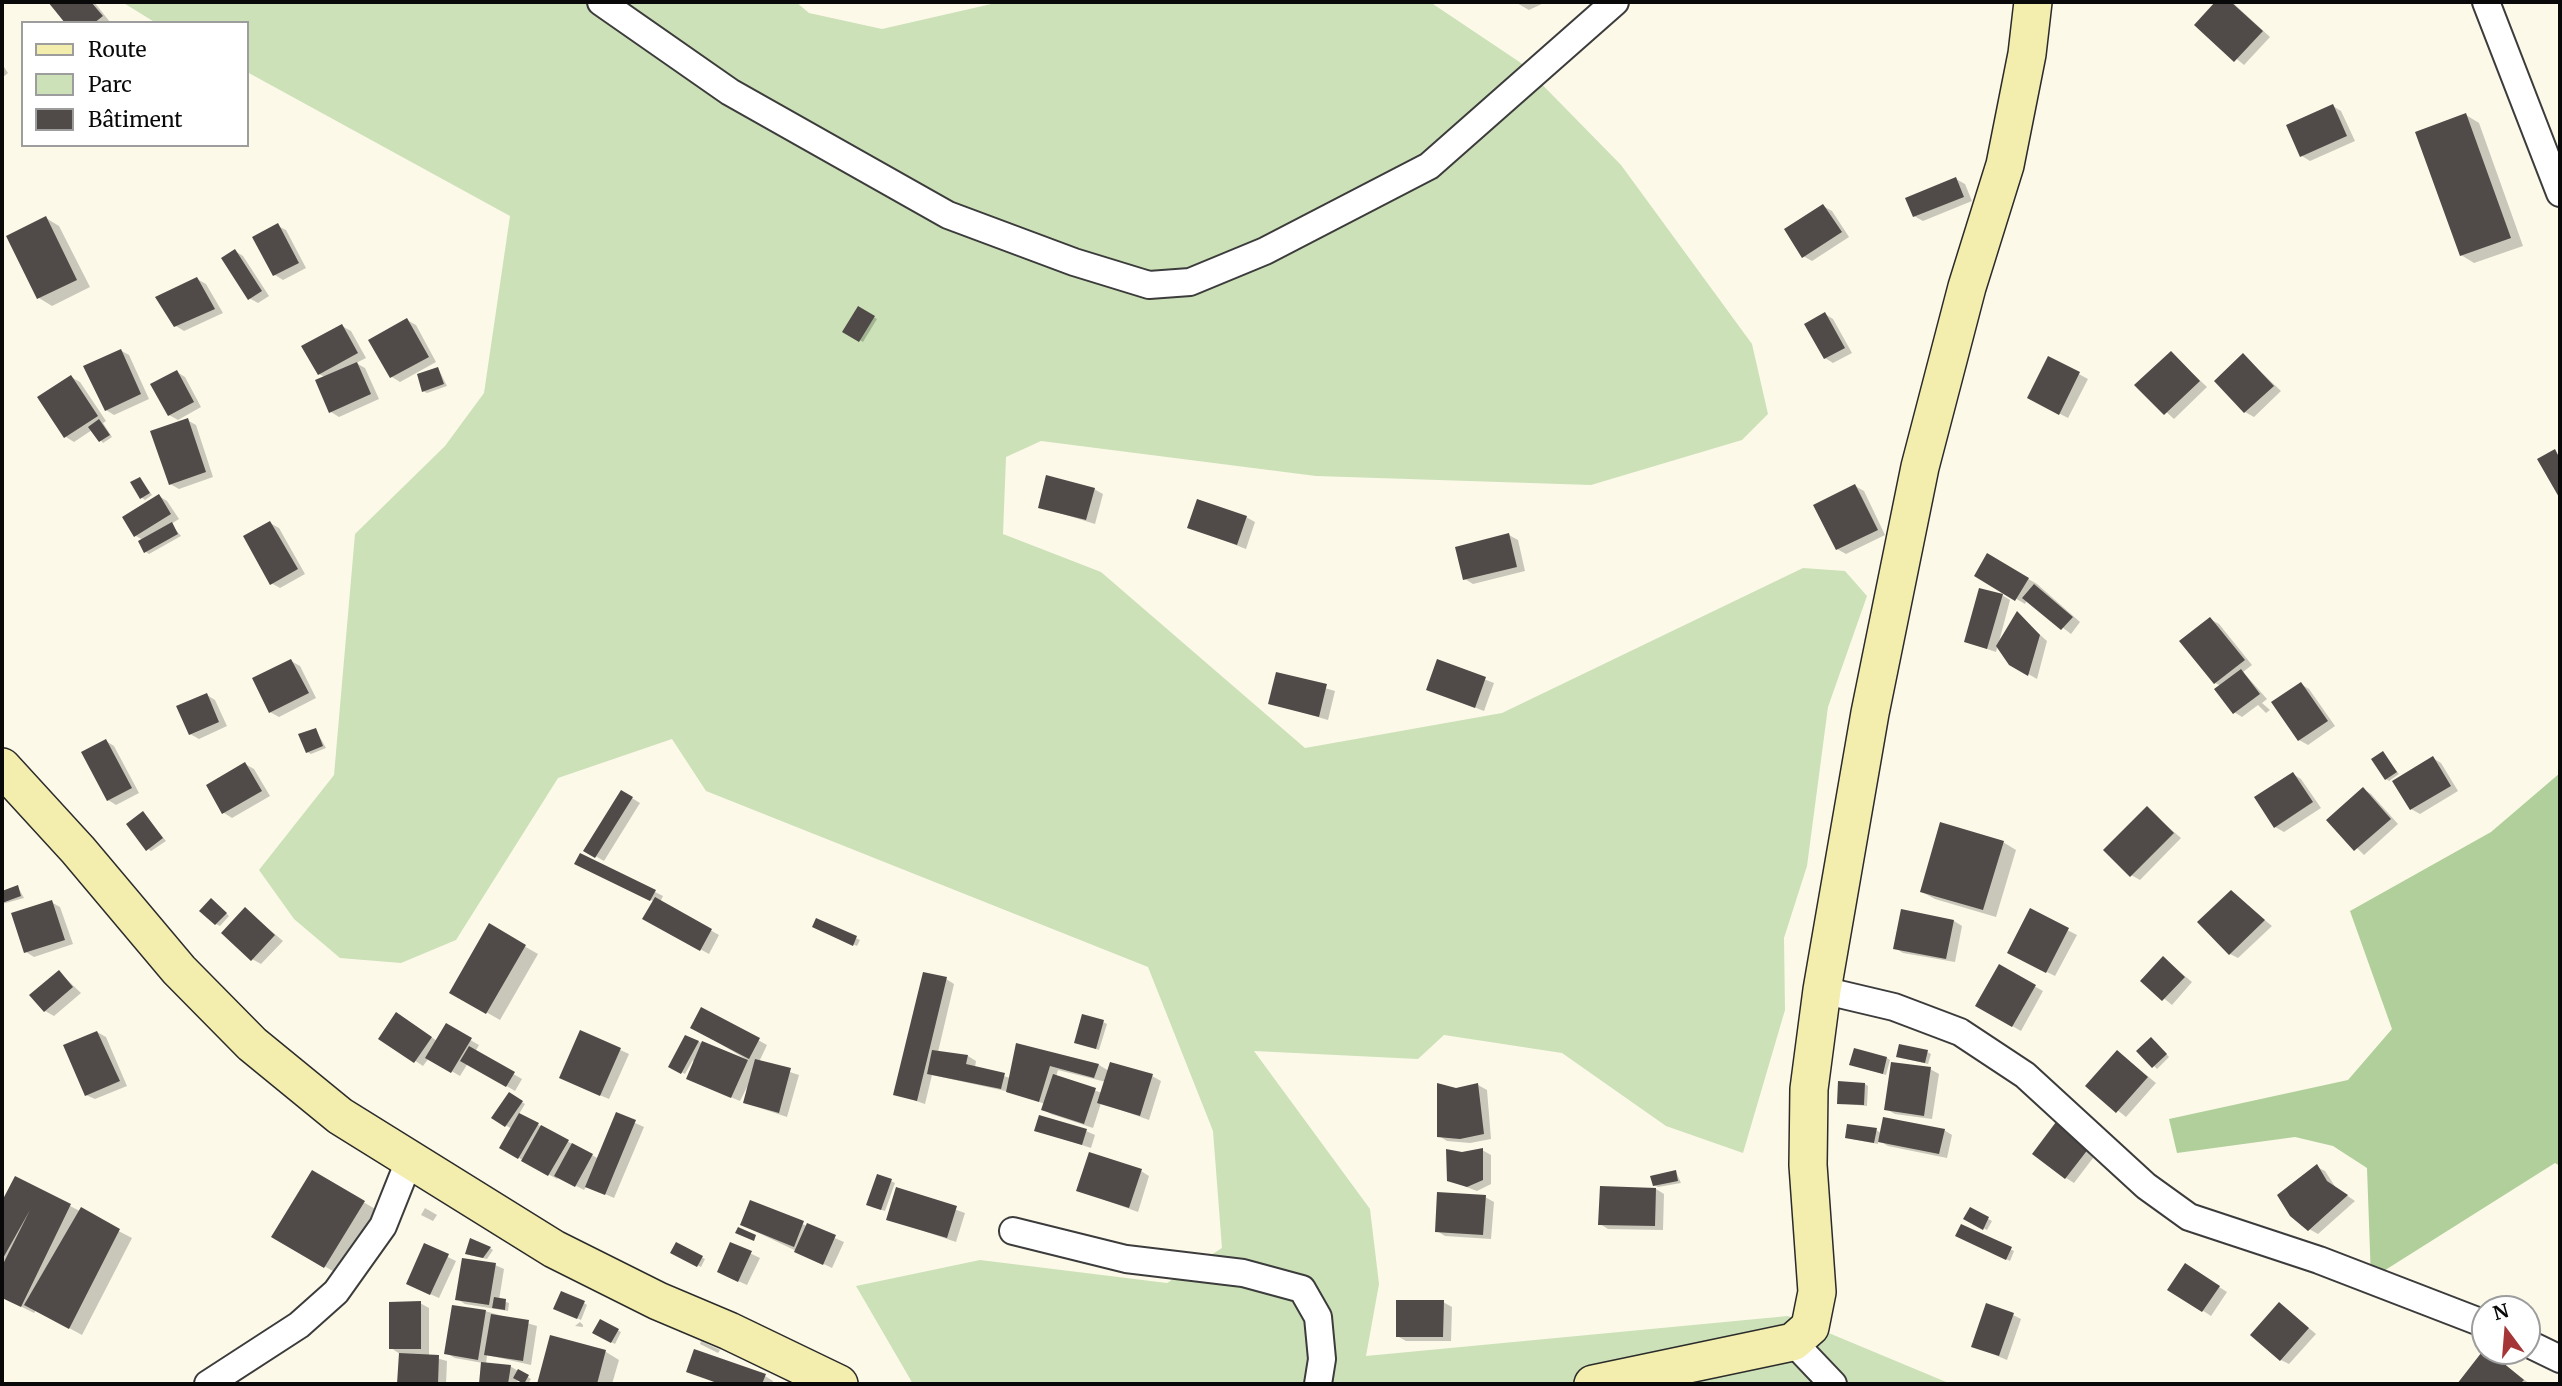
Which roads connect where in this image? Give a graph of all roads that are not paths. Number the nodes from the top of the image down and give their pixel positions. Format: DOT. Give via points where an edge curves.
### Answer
graph roads {
  1 [pos="601,2"];
  2 [pos="1615,2"];
  3 [pos="2033,2"];
  4 [pos="2486,2"];
  5 [pos="2560,193"];
  6 [pos="2,767"];
  7 [pos="1822,989"];
  8 [pos="409,1161"];
  9 [pos="1013,1230"];
  10 [pos="2471,1319"];
  11 [pos="1793,1342"];
  12 [pos="2541,1350"];
  13 [pos="2560,1359"];
  14 [pos="208,1384"];
  15 [pos="839,1384"];
  16 [pos="1318,1384"];
  17 [pos="1593,1384"];
  18 [pos="1833,1384"];
  1 -- 2 [label="street" via="730,92 948,215 1149,285 1190,282 1265,251 1429,166"];
  3 -- 7 [label="street" via="2005,165 1963,300 1920,467 1870,713"];
  4 -- 5 [label="street"];
  6 -- 8 [label="street" via="179,971 252,1044 340,1116"];
  7 -- 10 [label="street" via="1894,1007 1960,1032 2025,1075 2146,1186 2189,1217 2319,1260"];
  7 -- 11 [label="street" via="1809,1089 1808,1165 1816,1292 1810,1327"];
  8 -- 14 [label="street" via="383,1226 336,1292 299,1325"];
  8 -- 15 [label="street" via="554,1249"];
  9 -- 16 [label="street" via="1126,1259 1243,1273 1302,1289 1318,1317 1322,1359"];
  11 -- 17 [label="street"];
  11 -- 18 [label="street"];
  12 -- 13 [label="street"];
}
